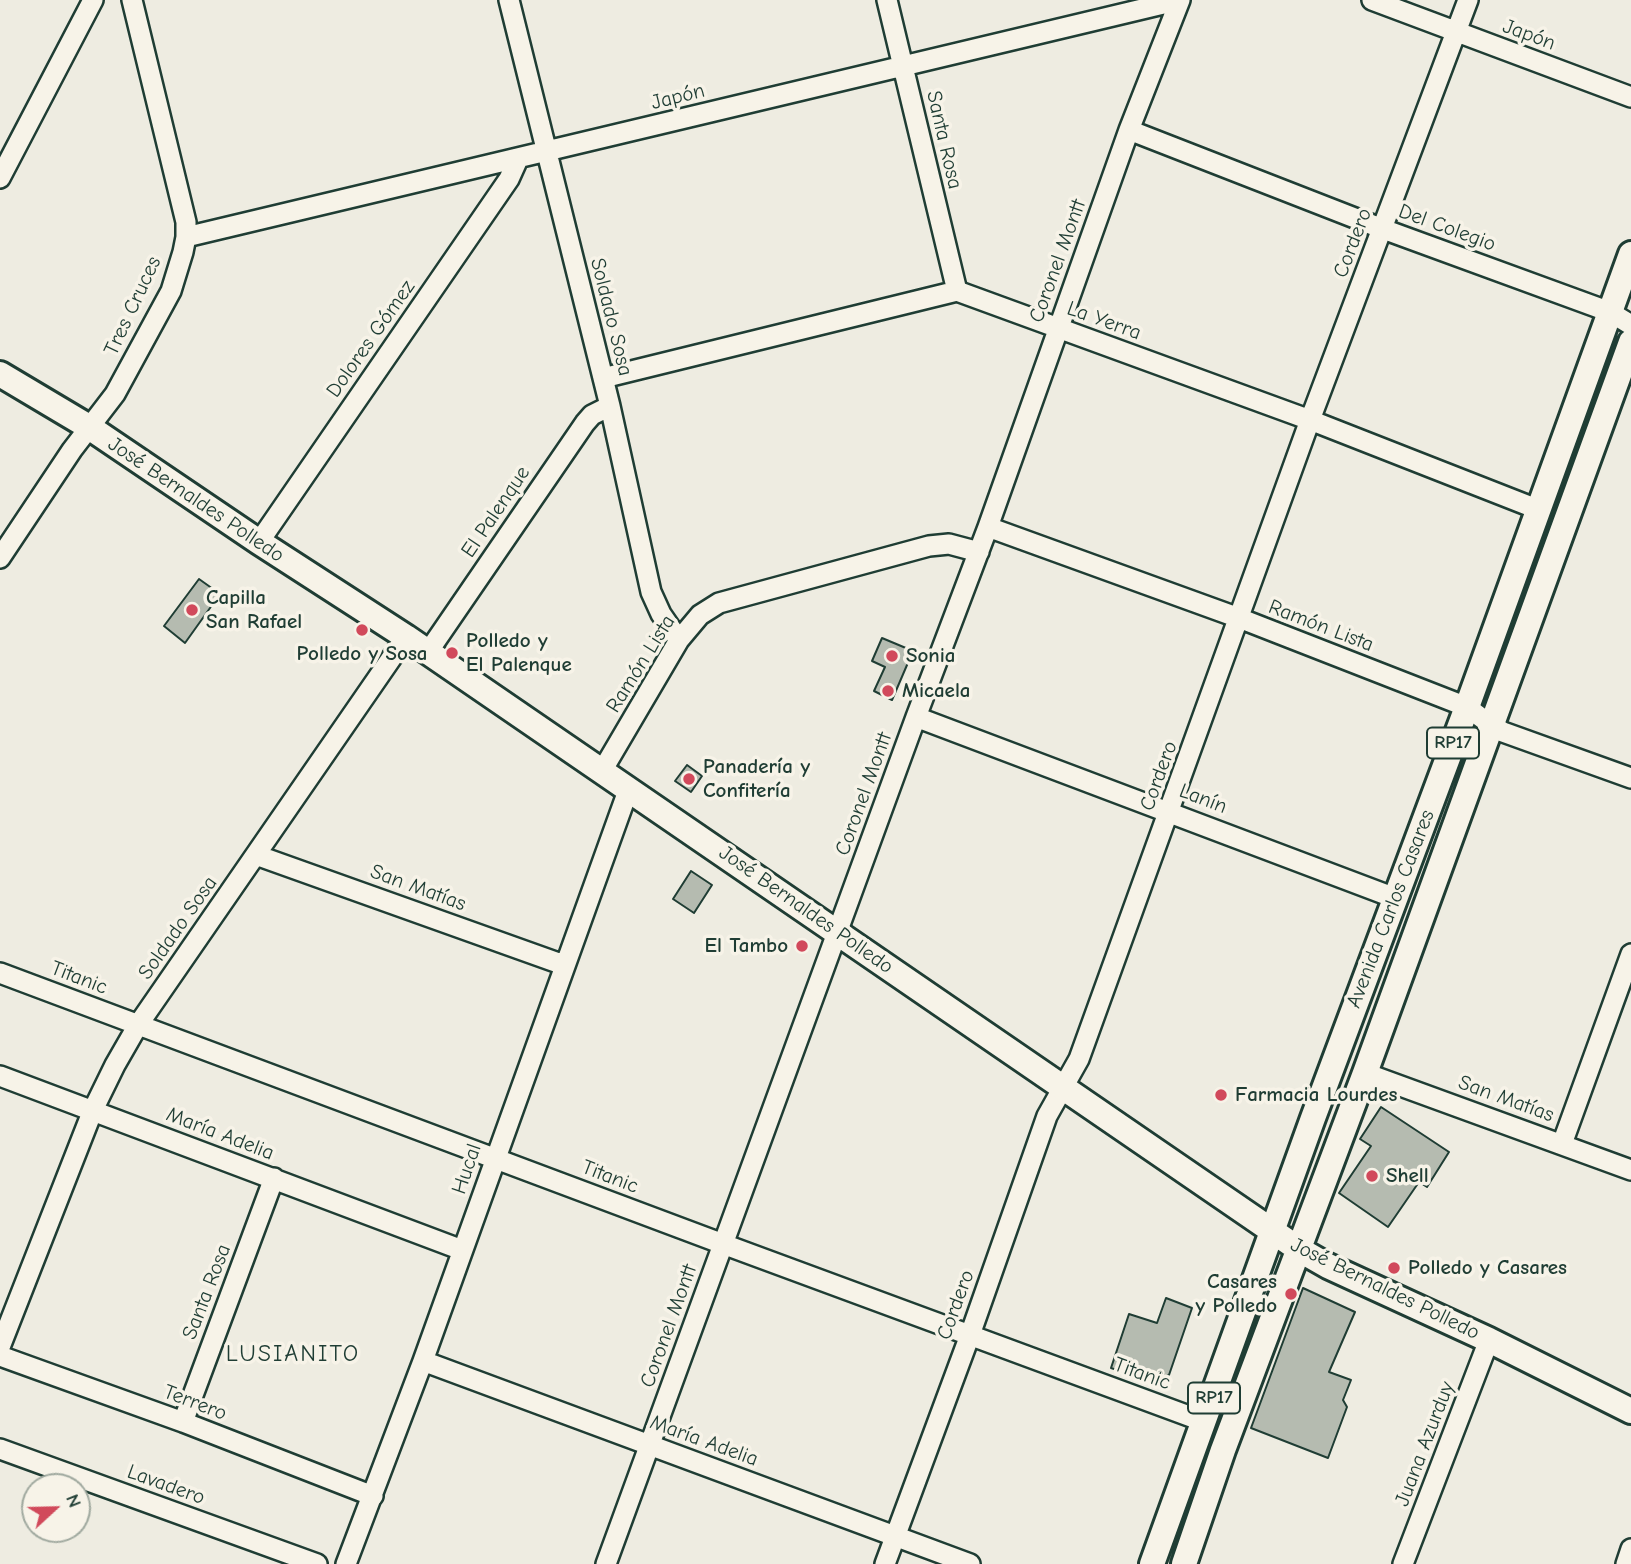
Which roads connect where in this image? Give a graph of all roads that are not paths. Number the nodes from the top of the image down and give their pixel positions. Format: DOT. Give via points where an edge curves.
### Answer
graph roads {
  1 [pos="93,0"];
  2 [pos="132,0"];
  3 [pos="509,0"];
  4 [pos="887,0"];
  5 [pos="1180,0"];
  6 [pos="1372,0"];
  7 [pos="1468,0"];
  8 [pos="1456,32"];
  9 [pos="903,66"];
  10 [pos="1631,97"];
  11 [pos="1129,131"];
  12 [pos="547,152"];
  13 [pos="518,159"];
  14 [pos="0,178"];
  15 [pos="1383,229"];
  16 [pos="186,237"];
  17 [pos="1631,254"];
  18 [pos="957,291"];
  19 [pos="1609,312"];
  20 [pos="1631,325"];
  21 [pos="1059,328"];
  22 [pos="1631,342"];
  23 [pos="0,374"];
  24 [pos="603,377"];
  25 [pos="610,405"];
  26 [pos="1310,420"];
  27 [pos="89,427"];
  28 [pos="1537,509"];
  29 [pos="988,527"];
  30 [pos="259,542"];
  31 [pos="979,552"];
  32 [pos="0,558"];
  33 [pos="1239,618"];
  34 [pos="406,638"];
  35 [pos="679,640"];
  36 [pos="428,652"];
  37 [pos="1467,707"];
  38 [pos="916,717"];
  39 [pos="1491,725"];
  40 [pos="602,771"];
  41 [pos="1631,778"];
  42 [pos="629,788"];
  43 [pos="1170,811"];
  44 [pos="256,855"];
  45 [pos="1395,898"];
  46 [pos="839,934"];
  47 [pos="1631,954"];
  48 [pos="564,965"];
  49 [pos="0,973"];
  50 [pos="138,1025"];
  51 [pos="1365,1073"];
  52 [pos="0,1076"];
  53 [pos="1063,1086"];
  54 [pos="93,1110"];
  55 [pos="1562,1144"];
  56 [pos="495,1158"];
  57 [pos="1631,1170"];
  58 [pos="274,1178"];
  59 [pos="1273,1231"];
  60 [pos="723,1244"];
  61 [pos="462,1250"];
  62 [pos="1300,1250"];
  63 [pos="970,1335"];
  64 [pos="1489,1340"];
  65 [pos="0,1346"];
  66 [pos="0,1356"];
  67 [pos="423,1361"];
  68 [pos="1631,1411"];
  69 [pos="183,1422"];
  70 [pos="1205,1422"];
  71 [pos="650,1445"];
  72 [pos="0,1449"];
  73 [pos="373,1496"];
  74 [pos="895,1536"];
  75 [pos="1631,1549"];
  76 [pos="317,1564"];
  77 [pos="346,1564"];
  78 [pos="606,1564"];
  79 [pos="885,1564"];
  80 [pos="970,1564"];
  81 [pos="1152,1564"];
  82 [pos="1184,1564"];
  83 [pos="1403,1564"];
  84 [pos="1626,1564"];
  1 -- 14 [label="street"];
  2 -- 16 [label="street, Tres Cruces"];
  3 -- 12 [label="street, Soldado Sosa"];
  4 -- 9 [label="street, Santa Rosa"];
  5 -- 9 [label="street, Japón"];
  5 -- 11 [label="street, Coronel Montt"];
  6 -- 8 [label="street, Japón"];
  7 -- 8 [label="street, Cordero"];
  8 -- 10 [label="street, Japón"];
  8 -- 15 [label="street, Cordero"];
  9 -- 12 [label="street, Japón"];
  9 -- 18 [label="street, Santa Rosa"];
  11 -- 15 [label="street, Del Colegio"];
  11 -- 21 [label="street, Coronel Montt"];
  12 -- 13 [label="street, Japón"];
  12 -- 24 [label="street, Soldado Sosa"];
  13 -- 16 [label="street, Japón"];
  13 -- 30 [label="street, Dolores Gómez" via="509,179"];
  15 -- 19 [label="street, Del Colegio"];
  15 -- 26 [label="street, Cordero"];
  16 -- 27 [label="street, Tres Cruces" via="171,290 108,406"];
  17 -- 19 [label="main road, Avenida Carlos Casares / RP17"];
  18 -- 21 [label="street, La Yerra"];
  18 -- 24 [label="street"];
  19 -- 20 [label="street, Del Colegio"];
  19 -- 28 [label="main road, Avenida Carlos Casares / RP17"];
  21 -- 26 [label="street, La Yerra"];
  21 -- 29 [label="street, Coronel Montt"];
  22 -- 39 [label="main road, Avenida Carlos Casares / RP17"];
  23 -- 27 [label="main road, José Bernaldes Polledo"];
  24 -- 25 [label="street, Soldado Sosa"];
  25 -- 35 [label="street, Soldado Sosa" via="651,592"];
  25 -- 36 [label="street, El Palenque" via="585,423"];
  26 -- 28 [label="street, La Yerra"];
  26 -- 33 [label="street, Cordero"];
  27 -- 30 [label="main road, José Bernaldes Polledo"];
  27 -- 32 [label="street, Tres Cruces"];
  28 -- 37 [label="main road, Avenida Carlos Casares / RP17"];
  29 -- 31 [label="street, Coronel Montt"];
  29 -- 33 [label="street, Ramón Lista"];
  30 -- 34 [label="main road, José Bernaldes Polledo"];
  31 -- 35 [label="street, Ramón Lista" via="949,544 929,546 719,603 700,615"];
  31 -- 38 [label="street, Coronel Montt"];
  33 -- 37 [label="street, Ramón Lista"];
  33 -- 43 [label="street, Cordero"];
  34 -- 36 [label="main road, José Bernaldes Polledo"];
  34 -- 44 [label="street, Soldado Sosa"];
  35 -- 40 [label="street, Ramón Lista"];
  36 -- 40 [label="main road, José Bernaldes Polledo"];
  37 -- 39 [label="street, Ramón Lista"];
  37 -- 45 [label="main road, Avenida Carlos Casares / RP17"];
  38 -- 43 [label="street, Lanín"];
  38 -- 46 [label="street, Coronel Montt"];
  39 -- 41 [label="street, Ramón Lista"];
  39 -- 51 [label="main road, Avenida Carlos Casares / RP17"];
  40 -- 42 [label="main road, José Bernaldes Polledo"];
  42 -- 46 [label="main road, José Bernaldes Polledo"];
  42 -- 48 [label="street, Hucal"];
  43 -- 45 [label="street, Lanín"];
  43 -- 53 [label="street, Cordero" via="1079,1059"];
  44 -- 48 [label="street, San Matías"];
  44 -- 50 [label="street, Soldado Sosa"];
  45 -- 59 [label="main road, Avenida Carlos Casares / RP17"];
  46 -- 53 [label="main road, José Bernaldes Polledo"];
  46 -- 60 [label="street, Coronel Montt"];
  47 -- 55 [label="street"];
  48 -- 56 [label="street, Hucal"];
  49 -- 50 [label="street, Titanic"];
  50 -- 54 [label="street, Soldado Sosa"];
  50 -- 56 [label="street, Titanic"];
  51 -- 55 [label="street, San Matías"];
  51 -- 62 [label="main road, Avenida Carlos Casares / RP17"];
  52 -- 54 [label="street, María Adelia"];
  53 -- 59 [label="main road, José Bernaldes Polledo"];
  53 -- 63 [label="street, Cordero" via="1047,1116"];
  54 -- 58 [label="street, María Adelia"];
  54 -- 65 [label="street, Soldado Sosa"];
  55 -- 57 [label="street, San Matías"];
  56 -- 60 [label="street, Titanic"];
  56 -- 61 [label="street, Hucal"];
  58 -- 61 [label="street, María Adelia"];
  58 -- 69 [label="street, Santa Rosa"];
  59 -- 62 [label="main road, José Bernaldes Polledo"];
  59 -- 70 [label="main road, Avenida Carlos Casares / RP17"];
  60 -- 63 [label="street, Titanic"];
  60 -- 71 [label="street, Coronel Montt"];
  61 -- 67 [label="street, Hucal"];
  62 -- 64 [label="main road, José Bernaldes Polledo"];
  62 -- 82 [label="main road, Avenida Carlos Casares / RP17"];
  63 -- 70 [label="street, Titanic"];
  63 -- 74 [label="street, Cordero"];
  64 -- 68 [label="main road, José Bernaldes Polledo"];
  64 -- 83 [label="street, Juana Azurduy"];
  66 -- 69 [label="street, Terrero"];
  67 -- 71 [label="street, María Adelia"];
  67 -- 73 [label="street, Hucal"];
  69 -- 73 [label="street, Terrero"];
  70 -- 81 [label="main road, Avenida Carlos Casares / RP17"];
  71 -- 74 [label="street, María Adelia"];
  71 -- 78 [label="street, Coronel Montt"];
  72 -- 76 [label="street, Lavadero"];
  73 -- 77 [label="street, Hucal"];
  74 -- 79 [label="street, Cordero"];
  74 -- 80 [label="street, María Adelia"];
  75 -- 84 [label="street"];
}
